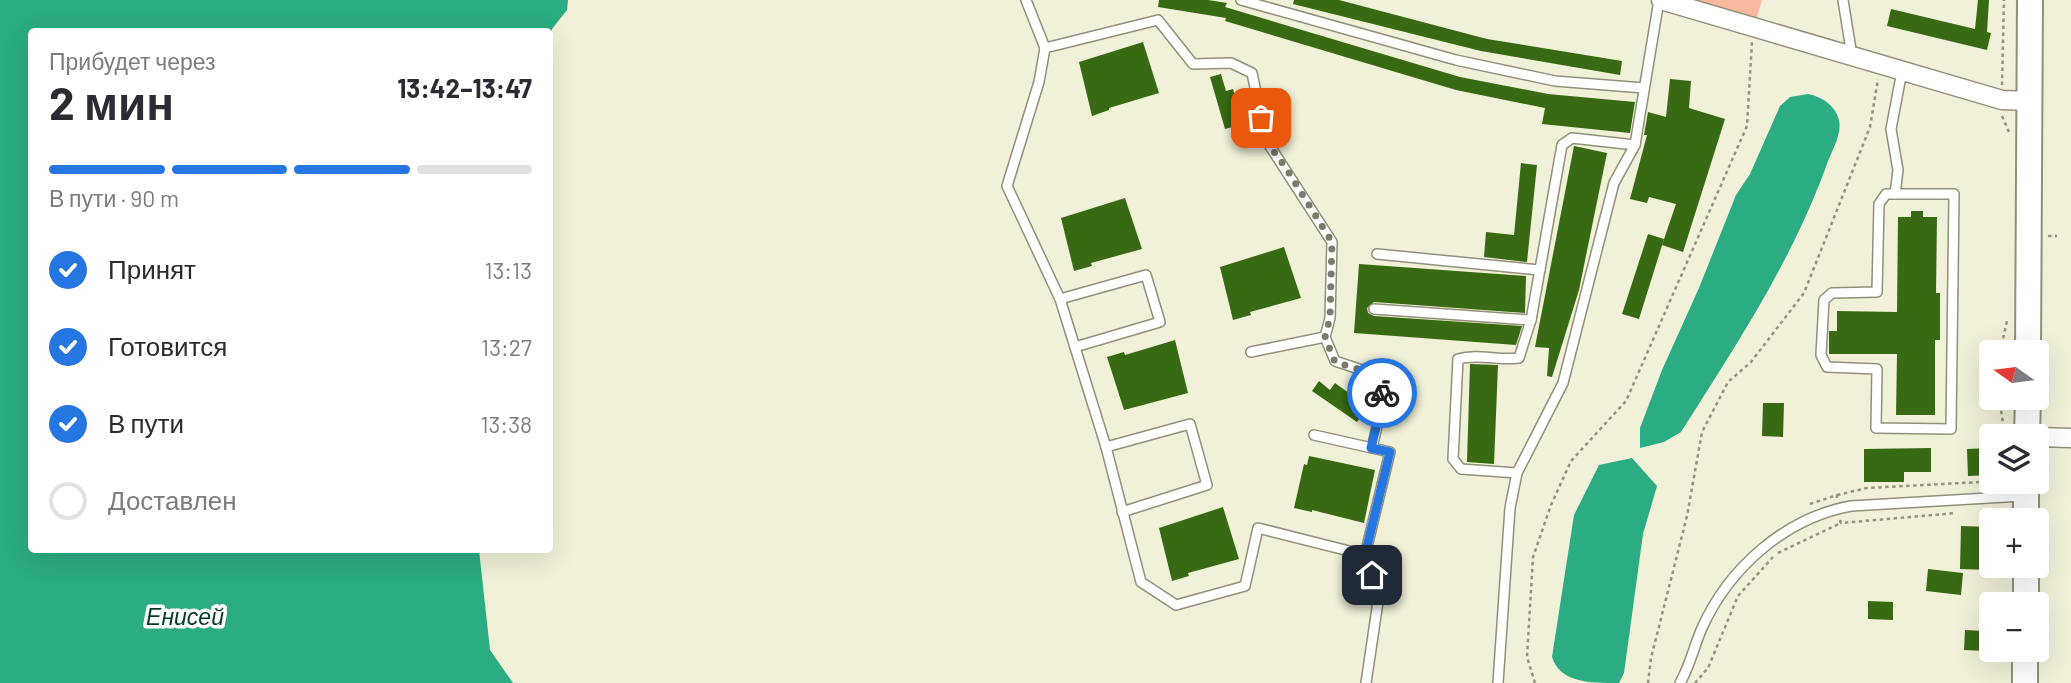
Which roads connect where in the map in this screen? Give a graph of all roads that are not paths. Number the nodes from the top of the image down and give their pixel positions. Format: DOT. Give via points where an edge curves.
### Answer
graph roads {
  1 [pos="1026,0"];
  2 [pos="1241,0"];
  3 [pos="1660,0"];
  4 [pos="1843,0"];
  5 [pos="2030,0"];
  6 [pos="1045,47"];
  7 [pos="1853,56"];
  8 [pos="1902,71"];
  9 [pos="1644,88"];
  10 [pos="2030,101"];
  11 [pos="1636,145"];
  12 [pos="1895,194"];
  13 [pos="1377,254"];
  14 [pos="1540,271"];
  15 [pos="1060,299"];
  16 [pos="1374,309"];
  17 [pos="1531,320"];
  18 [pos="1325,337"];
  19 [pos="2028,340"];
  20 [pos="1075,347"];
  21 [pos="1251,352"];
  22 [pos="1314,435"];
  23 [pos="2049,438"];
  24 [pos="2071,438"];
  25 [pos="1106,447"];
  26 [pos="1371,448"];
  27 [pos="1517,473"];
  28 [pos="2026,499"];
  29 [pos="1122,512"];
  30 [pos="1365,555"];
  31 [pos="2025,662"];
  32 [pos="1366,683"];
  33 [pos="1498,683"];
  34 [pos="1680,683"];
  35 [pos="2025,683"];
  1 -- 6 [label="lane"];
  2 -- 9 [label="lane" via="1456,60 1555,81"];
  3 -- 7 [label="street"];
  3 -- 9 [label="lane"];
  4 -- 7 [label="lane"];
  5 -- 10 [label="main road"];
  6 -- 15 [label="lane" via="1007,186"];
  6 -- 18 [label="lane" via="1158,20 1193,64 1231,63 1252,74 1266,141 1332,242 1330,318"];
  7 -- 8 [label="street"];
  8 -- 10 [label="street" via="2002,100"];
  8 -- 12 [label="lane" via="1891,129 1898,170"];
  9 -- 11 [label="lane"];
  10 -- 19 [label="main road"];
  11 -- 14 [label="lane" via="1572,138 1562,145"];
  11 -- 27 [label="lane" via="1614,183 1563,383"];
  12 -- 12 [label="lane" via="1954,194 1951,429 1876,428 1877,369 1827,367 1821,355 1824,300 1832,293 1877,292 1878,204 1886,194"];
  13 -- 14 [label="lane"];
  14 -- 17 [label="lane"];
  15 -- 20 [label="lane"];
  15 -- 20 [label="lane" via="1146,275 1160,322"];
  16 -- 17 [label="lane"];
  17 -- 27 [label="lane" via="1519,358 1458,359 1453,459 1461,468"];
  18 -- 21 [label="lane"];
  18 -- 26 [label="lane" via="1335,362 1374,374 1384,396"];
  20 -- 25 [label="lane"];
  22 -- 26 [label="lane"];
  23 -- 24 [label="street"];
  25 -- 29 [label="lane"];
  25 -- 29 [label="lane" via="1190,424 1207,485"];
  26 -- 30 [label="lane" via="1390,452"];
  27 -- 33 [label="lane" via="1510,508"];
  28 -- 34 [label="lane" via="1851,506 1774,537 1718,597"];
  29 -- 30 [label="lane" via="1141,582 1176,605 1245,586 1258,528"];
  30 -- 32 [label="lane" via="1379,595"];
  31 -- 35 [label="main road"];
}
